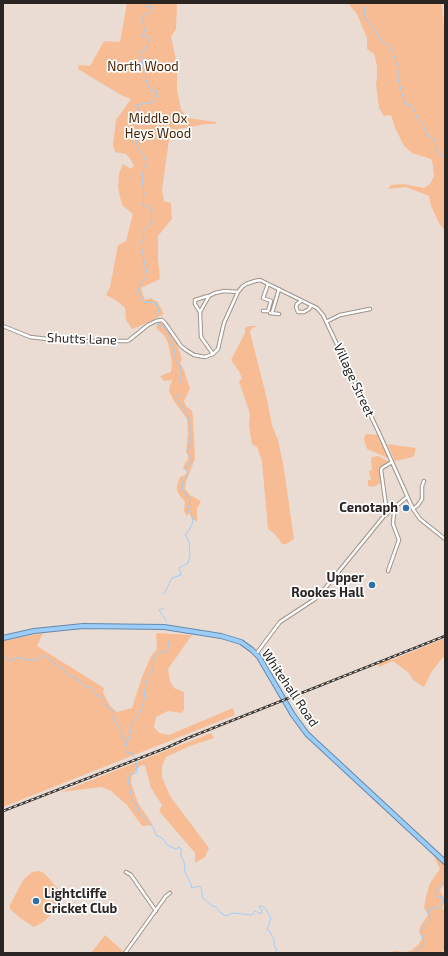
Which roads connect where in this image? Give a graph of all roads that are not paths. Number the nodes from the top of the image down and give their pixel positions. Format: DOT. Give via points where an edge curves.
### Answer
graph roads {
  1 [pos="268,284"];
  2 [pos="279,289"];
  3 [pos="238,292"];
  4 [pos="209,296"];
  5 [pos="301,301"];
  6 [pos="311,306"];
  7 [pos="370,310"];
  8 [pos="263,311"];
  9 [pos="200,312"];
  10 [pos="279,314"];
  11 [pos="326,322"];
  12 [pos="3,326"];
  13 [pos="213,354"];
  14 [pos="392,462"];
  15 [pos="424,481"];
  16 [pos="407,498"];
  17 [pos="413,509"];
  18 [pos="392,510"];
  19 [pos="387,513"];
  20 [pos="445,539"];
  21 [pos="388,571"];
  22 [pos="3,638"];
  23 [pos="256,654"];
  24 [pos="445,862"];
  25 [pos="126,872"];
  26 [pos="170,893"];
  27 [pos="156,911"];
  28 [pos="125,953"];
  1 -- 2 [label="street, Village Street"];
  1 -- 3 [label="street" via="260,280 250,282"];
  1 -- 8 [label="street" via="263,298 271,301 268,311"];
  2 -- 5 [label="street, Village Street"];
  2 -- 10 [label="street" via="271,313"];
  3 -- 4 [label="street" via="219,292"];
  3 -- 13 [label="street" via="224,323 220,346"];
  4 -- 9 [label="street"];
  4 -- 9 [label="street" via="195,300"];
  5 -- 6 [label="street, Village Street"];
  5 -- 6 [label="street" via="296,307 298,312 304,312"];
  6 -- 11 [label="street, Village Street" via="320,311"];
  7 -- 11 [label="street" via="340,315"];
  9 -- 13 [label="street" via="201,337"];
  11 -- 14 [label="street, Village Street"];
  12 -- 13 [label="street, Shutts Lane" via="30,337 65,341 128,341 148,325 161,320 186,350 205,357"];
  14 -- 16 [label="street, Village Street"];
  14 -- 19 [label="street" via="381,470"];
  15 -- 17 [label="street" via="422,499"];
  16 -- 17 [label="street, Village Street"];
  16 -- 18 [label="street"];
  17 -- 20 [label="street, Village Street" via="420,519"];
  18 -- 19 [label="street"];
  18 -- 21 [label="street" via="393,524 399,540"];
  19 -- 23 [label="street" via="322,592 280,622"];
  22 -- 23 [label="highway, Whitehall Road" via="34,631 83,626 164,627 233,639"];
  23 -- 24 [label="highway, Whitehall Road" via="292,715 307,734"];
  25 -- 27 [label="street" via="131,875"];
  26 -- 27 [label="street"];
  27 -- 28 [label="street"];
}
